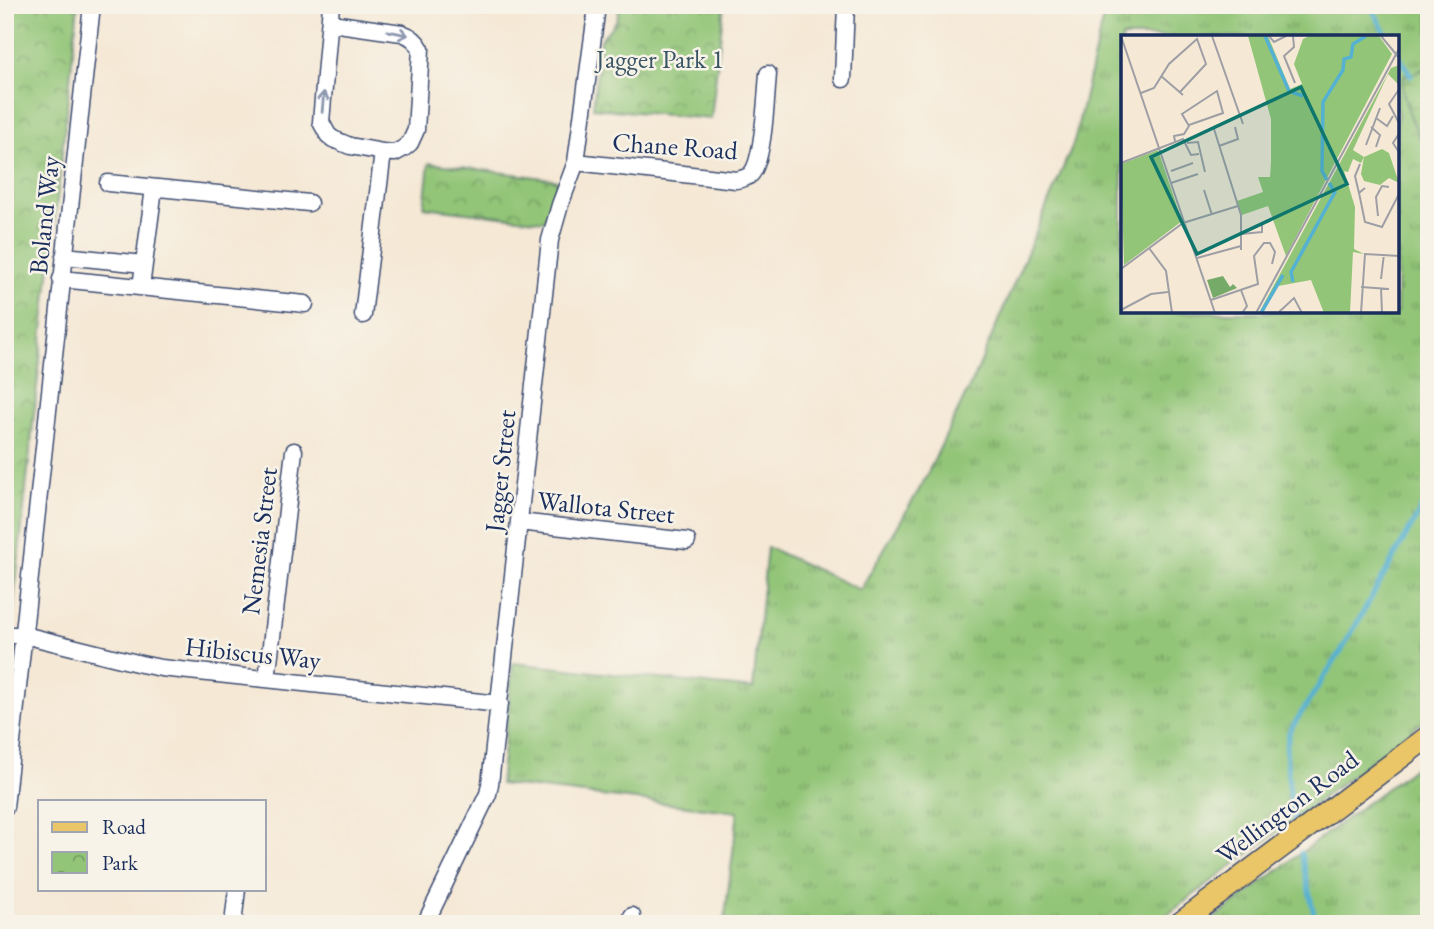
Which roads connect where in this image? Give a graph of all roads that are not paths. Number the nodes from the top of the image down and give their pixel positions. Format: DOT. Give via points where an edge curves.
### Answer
graph roads {
  1 [pos="92,5"];
  2 [pos="331,5"];
  3 [pos="846,5"];
  4 [pos="596,15"];
  5 [pos="331,23"];
  6 [pos="768,74"];
  7 [pos="843,79"];
  8 [pos="383,152"];
  9 [pos="576,162"];
  10 [pos="108,183"];
  11 [pos="154,188"];
  12 [pos="309,202"];
  13 [pos="64,256"];
  14 [pos="144,264"];
  15 [pos="61,279"];
  16 [pos="141,287"];
  17 [pos="305,304"];
  18 [pos="363,315"];
  19 [pos="294,451"];
  20 [pos="519,523"];
  21 [pos="687,541"];
  22 [pos="5,635"];
  23 [pos="24,635"];
  24 [pos="267,679"];
  25 [pos="499,704"];
  26 [pos="1429,736"];
  27 [pos="5,807"];
  28 [pos="237,890"];
  29 [pos="233,924"];
  30 [pos="425,924"];
  31 [pos="1179,924"];
  1 -- 13 [label="street, Boland Way"];
  2 -- 5 [label="street"];
  3 -- 7 [label="street"];
  4 -- 9 [label="street, Jagger Street"];
  8 -- 5 [label="street, one-way" via="333,139 321,122"];
  5 -- 8 [label="street, one-way" via="402,33 421,49 416,130 404,148"];
  6 -- 9 [label="street, Chane Road" via="760,153 753,172 743,179"];
  8 -- 18 [label="street"];
  9 -- 20 [label="street, Jagger Street" via="550,240"];
  10 -- 11 [label="street"];
  11 -- 12 [label="street"];
  11 -- 14 [label="street"];
  13 -- 14 [label="street"];
  13 -- 15 [label="street, Boland Way"];
  14 -- 16 [label="street"];
  15 -- 16 [label="street"];
  15 -- 23 [label="street, Boland Way"];
  16 -- 17 [label="street"];
  19 -- 24 [label="street, Nemesia Street"];
  20 -- 21 [label="street, Wallota Street"];
  20 -- 25 [label="street, Jagger Street"];
  22 -- 23 [label="street, Hibiscus Way"];
  23 -- 24 [label="street, Hibiscus Way" via="141,664"];
  23 -- 27 [label="street, Boland Way"];
  24 -- 25 [label="street, Hibiscus Way"];
  25 -- 30 [label="street, Jagger Street" via="488,794"];
  26 -- 31 [label="main road, Wellington Road"];
  28 -- 29 [label="street"];
}
